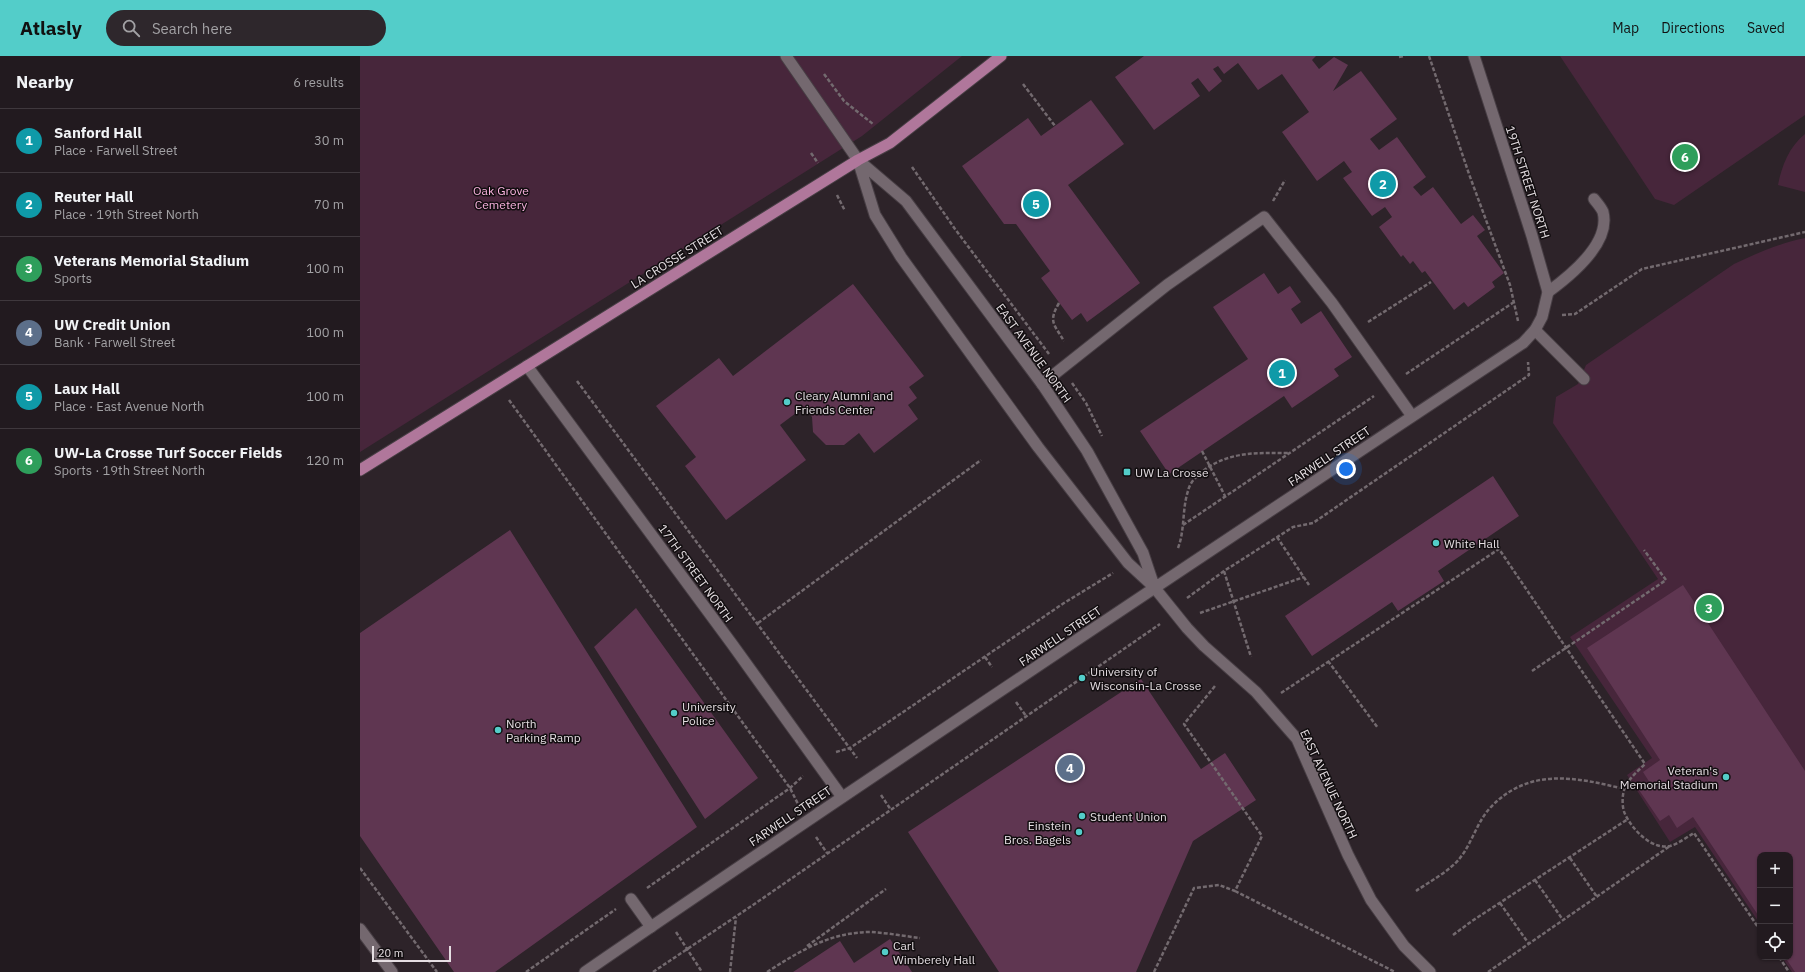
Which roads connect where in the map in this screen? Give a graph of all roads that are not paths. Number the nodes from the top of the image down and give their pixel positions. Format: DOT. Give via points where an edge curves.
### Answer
graph roads {
  1 [pos="786,56"];
  2 [pos="1001,56"];
  3 [pos="1474,56"];
  4 [pos="858,160"];
  5 [pos="1594,199"];
  6 [pos="1548,292"];
  7 [pos="1542,317"];
  8 [pos="1535,330"];
  9 [pos="527,366"];
  10 [pos="1584,379"];
  11 [pos="1042,384"];
  12 [pos="1412,416"];
  13 [pos="360,470"];
  14 [pos="1154,587"];
  15 [pos="842,797"];
  16 [pos="631,899"];
  17 [pos="651,927"];
  18 [pos="360,929"];
  19 [pos="392,972"];
  20 [pos="585,972"];
  21 [pos="1430,972"];
  1 -- 4 [label="street, EAST AVENUE NORTH"];
  2 -- 4 [label="main road, LA CROSSE STREET" via="890,143"];
  3 -- 6 [label="street, 19TH STREET NORTH"];
  4 -- 9 [label="main road, LA CROSSE STREET"];
  4 -- 11 [label="street, EAST AVENUE NORTH" via="906,201"];
  4 -- 14 [label="street, EAST AVENUE NORTH" via="875,214 901,257 1038,447 1128,563"];
  5 -- 6 [label="street" via="1602,211 1604,226 1596,247 1565,280"];
  6 -- 7 [label="street, 19TH STREET NORTH"];
  7 -- 8 [label="street, FARWELL STREET"];
  8 -- 10 [label="street"];
  8 -- 12 [label="street, FARWELL STREET" via="1523,343"];
  9 -- 13 [label="main road, LA CROSSE STREET"];
  9 -- 15 [label="street, 17TH STREET NORTH"];
  11 -- 12 [label="street" via="1167,285 1264,217 1332,303"];
  11 -- 14 [label="street, EAST AVENUE NORTH" via="1087,451 1143,553"];
  12 -- 14 [label="street, FARWELL STREET"];
  14 -- 15 [label="street, FARWELL STREET"];
  14 -- 21 [label="street, EAST AVENUE NORTH" via="1195,637 1267,704 1297,739 1348,855 1371,900 1404,946"];
  15 -- 17 [label="street, FARWELL STREET"];
  16 -- 17 [label="street"];
  17 -- 20 [label="street, FARWELL STREET"];
  18 -- 19 [label="street"];
}
